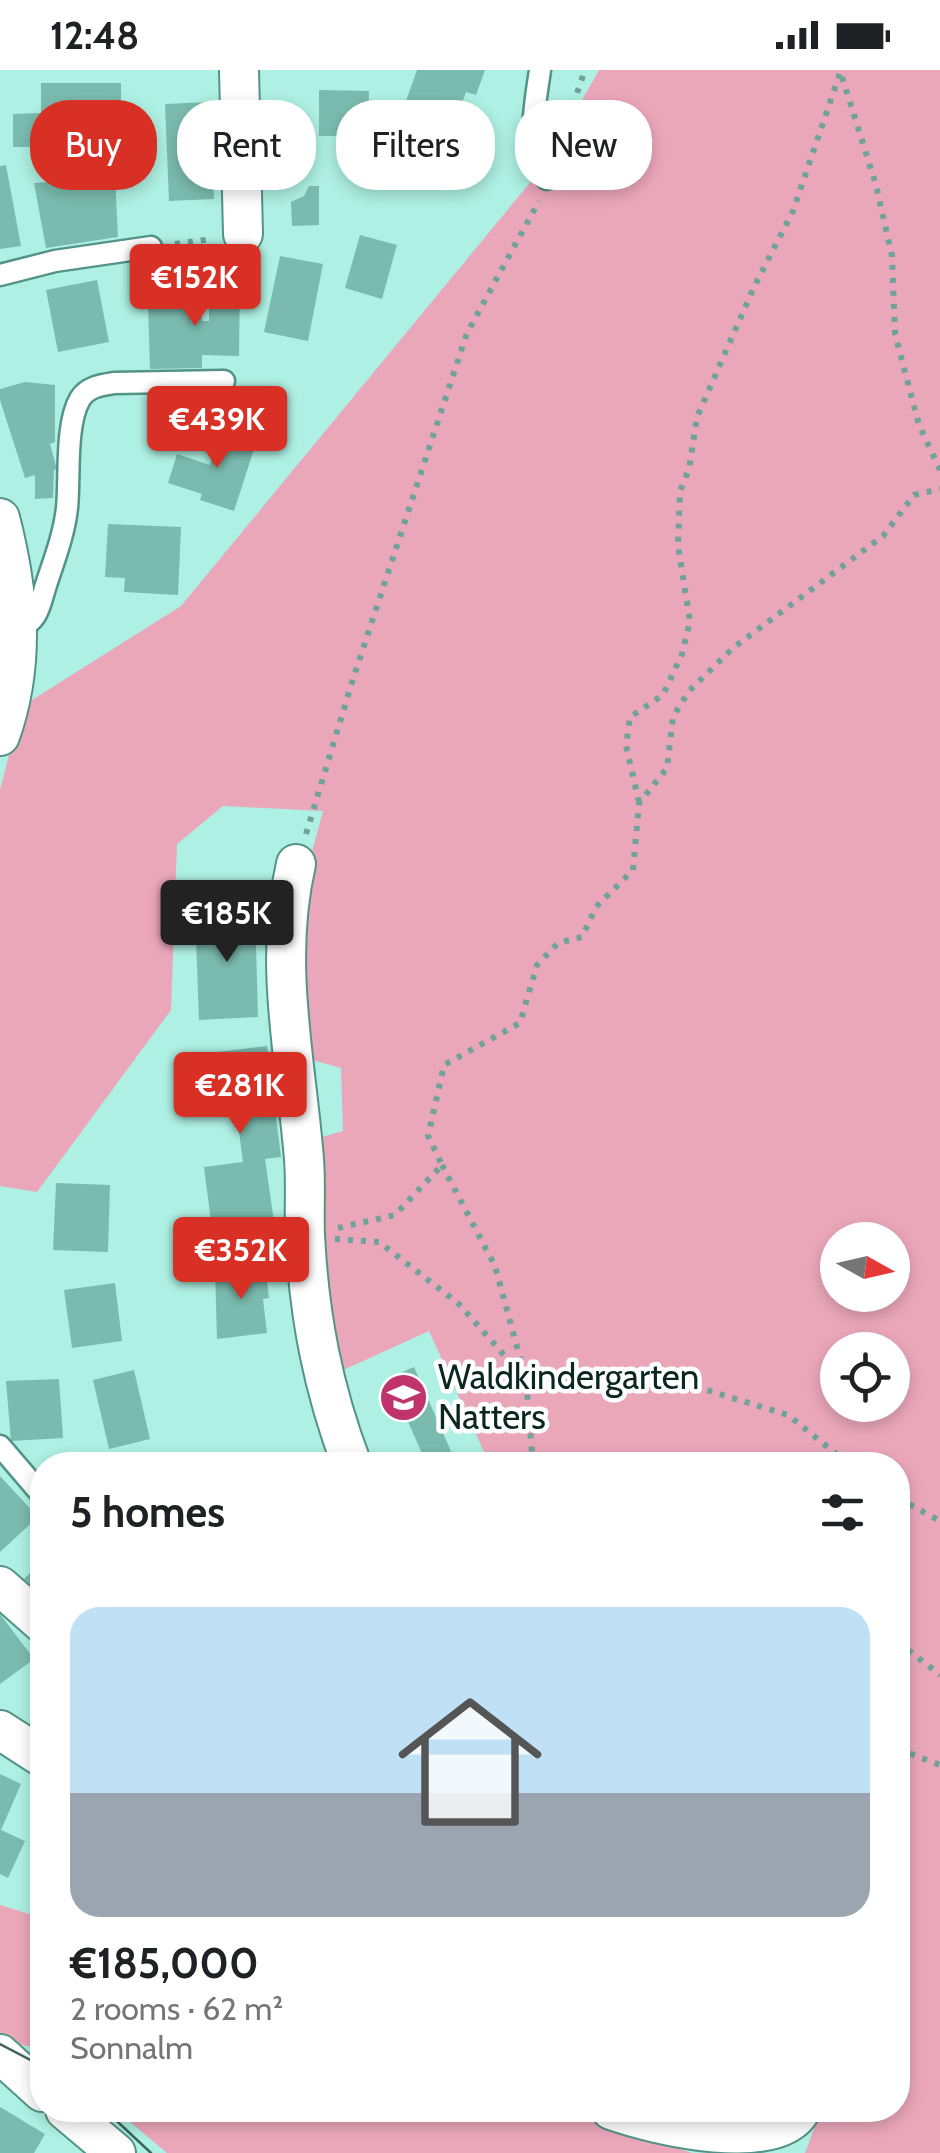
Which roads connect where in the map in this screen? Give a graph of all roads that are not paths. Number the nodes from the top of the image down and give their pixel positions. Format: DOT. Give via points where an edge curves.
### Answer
graph roads {
  1 [pos="239,70"];
  2 [pos="540,70"];
  3 [pos="536,100"];
  4 [pos="243,234"];
  5 [pos="151,247"];
  6 [pos="0,274"];
  7 [pos="224,381"];
  8 [pos="0,518"];
  9 [pos="18,628"];
  10 [pos="0,736"];
  11 [pos="296,864"];
  12 [pos="0,1446"];
  13 [pos="348,1452"];
  14 [pos="30,1481"];
  15 [pos="0,1586"];
  16 [pos="30,1612"];
  17 [pos="0,1730"];
  18 [pos="30,1749"];
  19 [pos="0,2054"];
  20 [pos="30,2081"];
  21 [pos="79,2122"];
  22 [pos="647,2122"];
  23 [pos="794,2122"];
  24 [pos="116,2153"];
  1 -- 4 [label="street"];
  2 -- 3 [label="lane"];
  5 -- 6 [label="lane"];
  7 -- 9 [label="lane" via="114,383 82,395 60,542 37,613"];
  8 -- 9 [label="street"];
  9 -- 10 [label="street" via="16,677"];
  11 -- 13 [label="street" via="285,981 306,1237 322,1378"];
  12 -- 14 [label="lane"];
  15 -- 16 [label="street"];
  17 -- 18 [label="street"];
  19 -- 20 [label="street"];
  21 -- 24 [label="street"];
  22 -- 23 [label="street" via="735,2145 766,2143 787,2134"];
}
